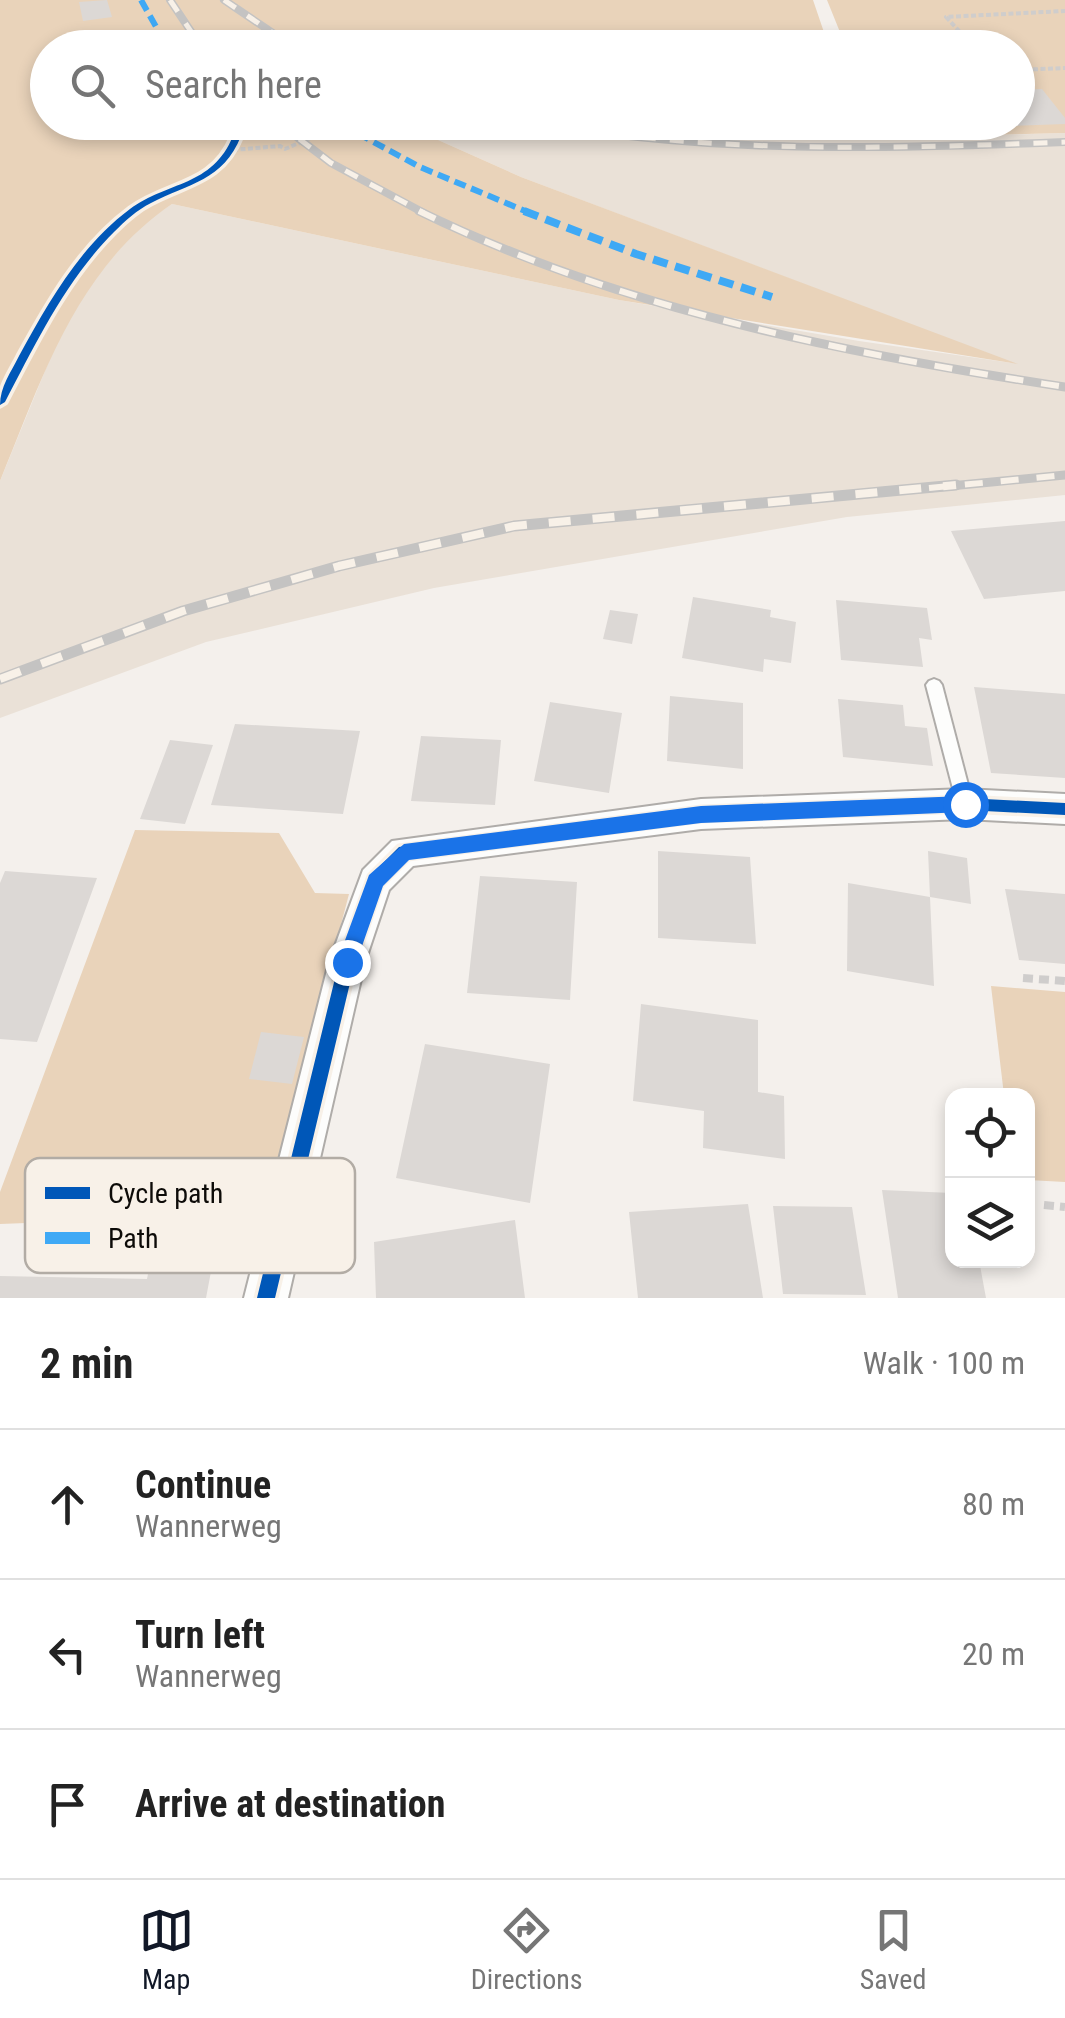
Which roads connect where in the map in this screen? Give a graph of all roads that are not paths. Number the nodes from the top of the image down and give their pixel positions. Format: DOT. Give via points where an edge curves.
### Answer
graph roads {
  1 [pos="934,685"];
  2 [pos="965,804"];
  3 [pos="1065,809"];
  4 [pos="300,1158"];
  5 [pos="272,1273"];
  6 [pos="266,1298"];
  1 -- 2 [label="lane"];
  2 -- 3 [label="street"];
  2 -- 4 [label="street" via="701,814 404,852 376,881 347,962"];
  5 -- 6 [label="street"];
}
